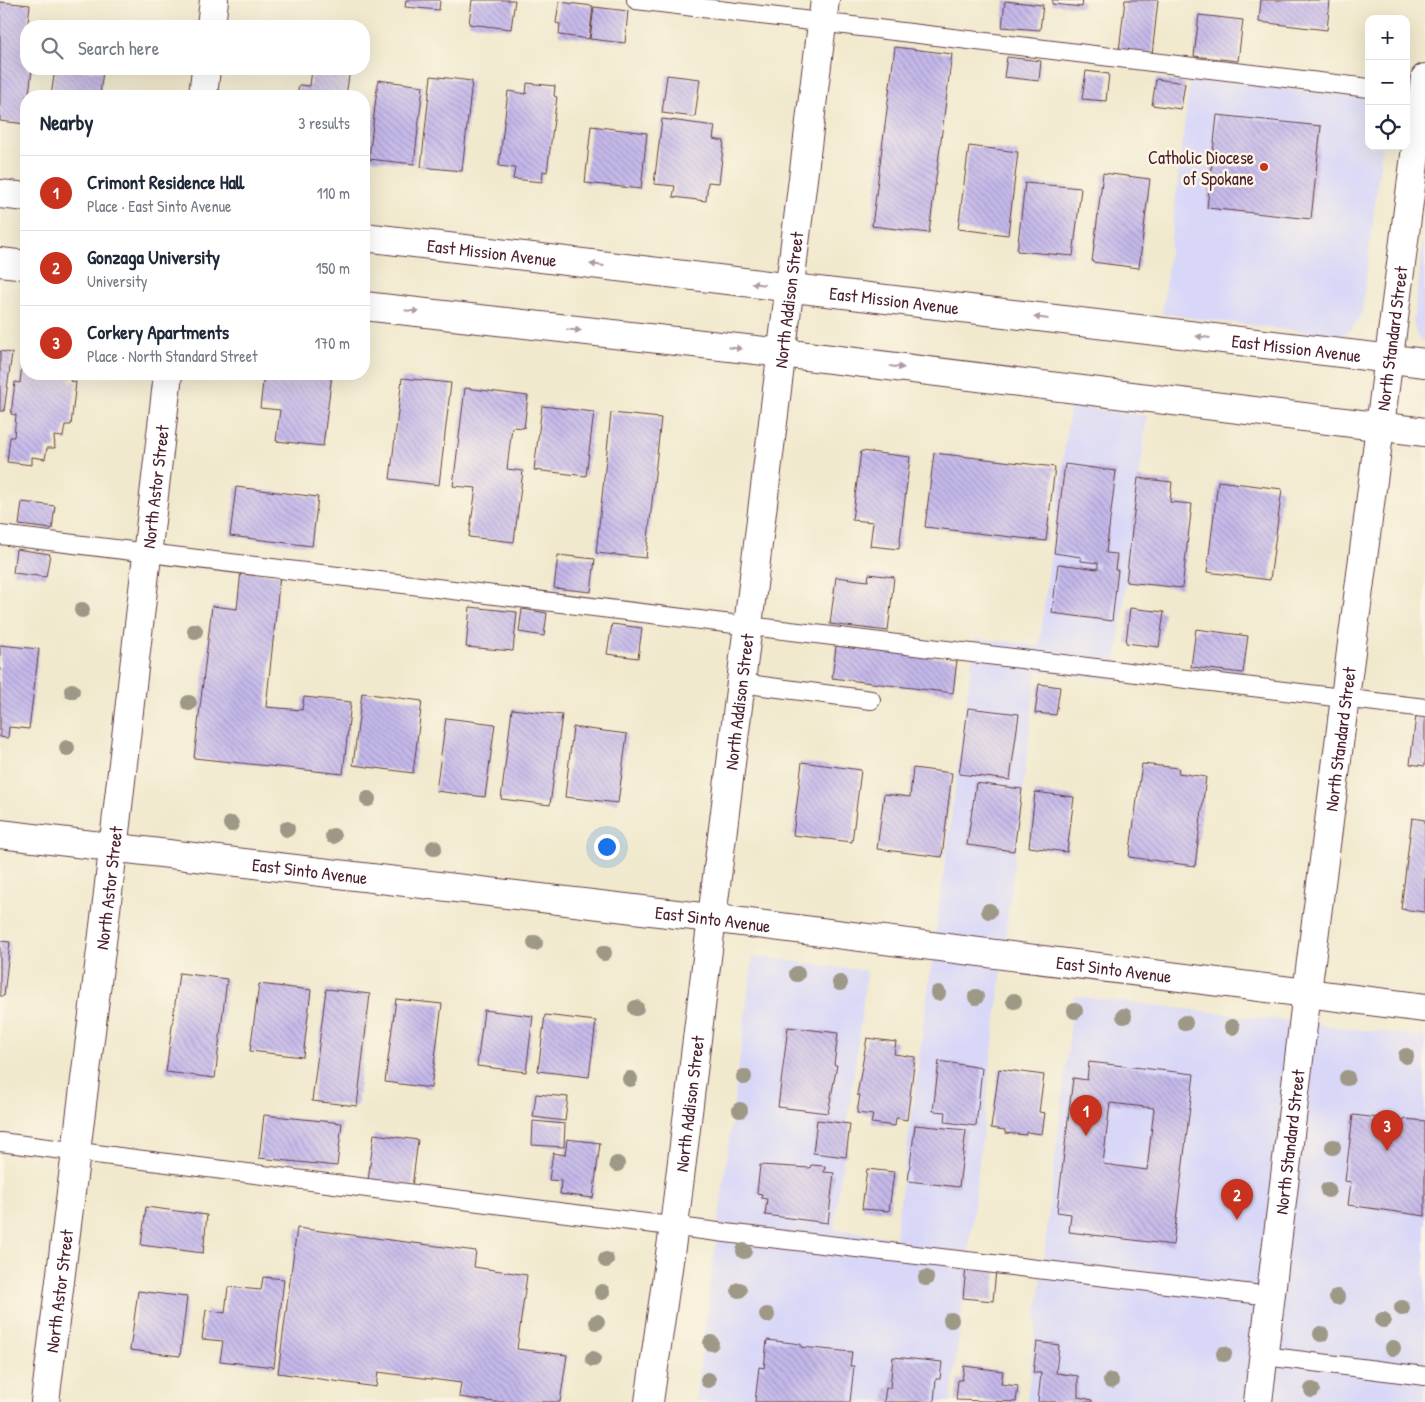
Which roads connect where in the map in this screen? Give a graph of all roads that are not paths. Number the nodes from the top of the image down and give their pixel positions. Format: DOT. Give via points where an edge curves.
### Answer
graph roads {
  1 [pos="214,0"];
  2 [pos="636,0"];
  3 [pos="824,11"];
  4 [pos="212,20"];
  5 [pos="205,75"];
  6 [pos="1365,87"];
  7 [pos="1418,88"];
  8 [pos="204,90"];
  9 [pos="0,194"];
  10 [pos="20,196"];
  11 [pos="370,238"];
  12 [pos="0,262"];
  13 [pos="20,264"];
  14 [pos="790,288"];
  15 [pos="370,307"];
  16 [pos="782,353"];
  17 [pos="1390,359"];
  18 [pos="1425,363"];
  19 [pos="167,380"];
  20 [pos="1380,426"];
  21 [pos="1425,432"];
  22 [pos="0,535"];
  23 [pos="148,553"];
  24 [pos="748,626"];
  25 [pos="740,683"];
  26 [pos="1344,698"];
  27 [pos="871,700"];
  28 [pos="1425,708"];
  29 [pos="0,834"];
  30 [pos="113,847"];
  31 [pos="710,918"];
  32 [pos="1307,992"];
  33 [pos="1425,1008"];
  34 [pos="0,1142"];
  35 [pos="77,1152"];
  36 [pos="674,1226"];
  37 [pos="1271,1296"];
  38 [pos="1264,1356"];
  39 [pos="1425,1376"];
  40 [pos="45,1402"];
  41 [pos="649,1402"];
  42 [pos="1258,1402"];
  1 -- 4 [label="street"];
  2 -- 3 [label="lane"];
  3 -- 6 [label="lane"];
  3 -- 14 [label="street, North Addison Street"];
  5 -- 8 [label="street"];
  7 -- 17 [label="street, North Standard Street"];
  9 -- 10 [label="street"];
  14 -- 11 [label="street, East Mission Avenue, one-way"];
  12 -- 13 [label="street"];
  14 -- 16 [label="street, North Addison Street"];
  17 -- 14 [label="street, East Mission Avenue, one-way"];
  15 -- 16 [label="street, one-way"];
  16 -- 20 [label="street, one-way"];
  16 -- 24 [label="street, North Addison Street"];
  17 -- 18 [label="street, East Mission Avenue"];
  17 -- 20 [label="street, North Standard Street"];
  19 -- 23 [label="street, North Astor Street"];
  20 -- 21 [label="street"];
  20 -- 26 [label="street, North Standard Street"];
  22 -- 23 [label="lane"];
  23 -- 24 [label="lane"];
  23 -- 30 [label="street, North Astor Street"];
  24 -- 25 [label="street, North Addison Street"];
  24 -- 26 [label="lane"];
  25 -- 27 [label="lane"];
  25 -- 31 [label="street, North Addison Street"];
  26 -- 28 [label="lane"];
  26 -- 32 [label="street, North Standard Street"];
  29 -- 30 [label="street, East Sinto Avenue"];
  30 -- 31 [label="street, East Sinto Avenue"];
  30 -- 35 [label="street, North Astor Street"];
  31 -- 32 [label="street, East Sinto Avenue"];
  31 -- 36 [label="street, North Addison Street"];
  32 -- 33 [label="street, East Sinto Avenue"];
  32 -- 37 [label="street, North Standard Street"];
  34 -- 35 [label="lane"];
  35 -- 36 [label="lane"];
  35 -- 40 [label="street, North Astor Street"];
  36 -- 37 [label="lane"];
  36 -- 41 [label="street, North Addison Street"];
  37 -- 38 [label="street, North Standard Street"];
  38 -- 39 [label="lane"];
  38 -- 42 [label="street, North Standard Street"];
}
